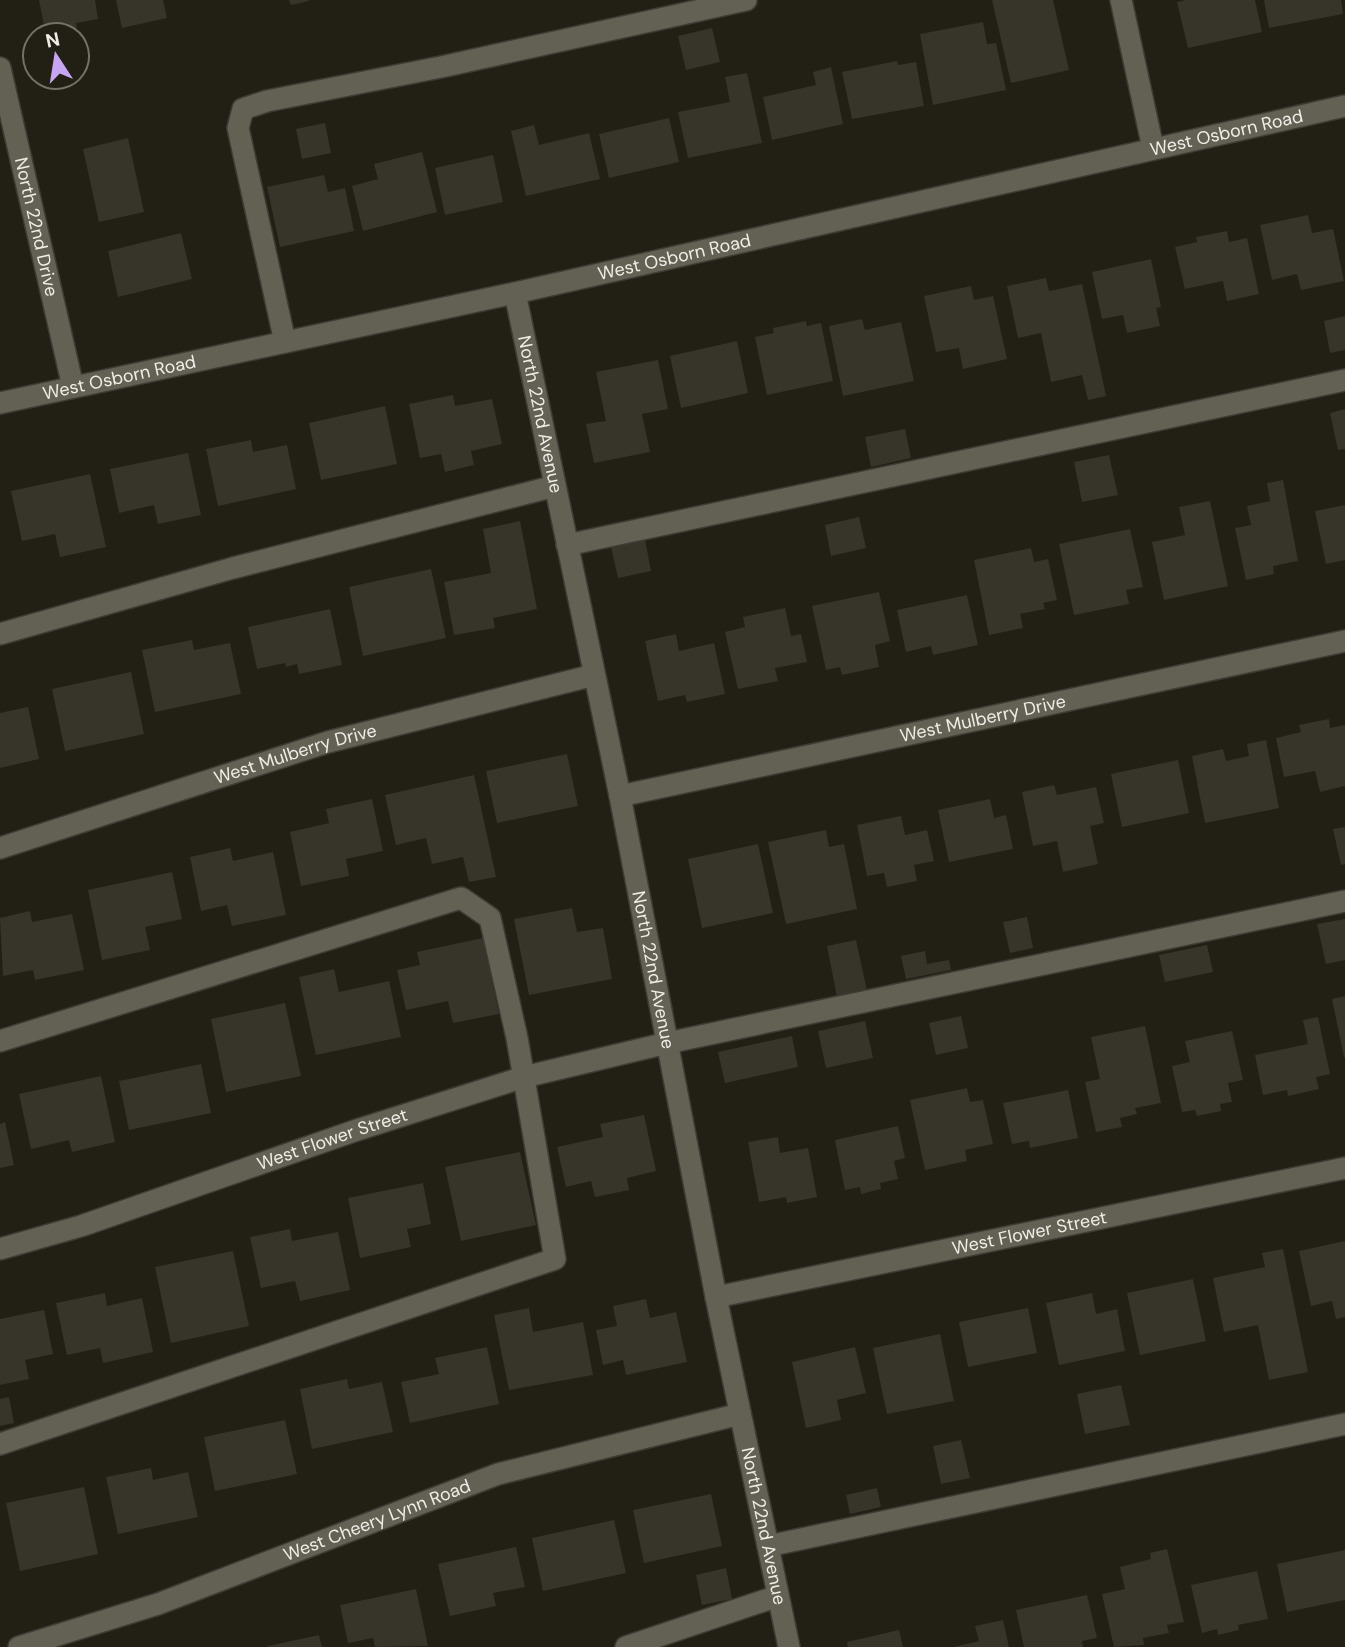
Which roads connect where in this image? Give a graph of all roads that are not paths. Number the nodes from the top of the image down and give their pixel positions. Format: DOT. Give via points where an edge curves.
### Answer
graph roads {
  1 [pos="746,0"];
  2 [pos="1121,0"];
  3 [pos="0,68"];
  4 [pos="1345,106"];
  5 [pos="1153,148"];
  6 [pos="515,293"];
  7 [pos="285,341"];
  8 [pos="1345,380"];
  9 [pos="73,387"];
  10 [pos="0,403"];
  11 [pos="555,486"];
  12 [pos="567,545"];
  13 [pos="0,634"];
  14 [pos="1345,642"];
  15 [pos="594,675"];
  16 [pos="620,796"];
  17 [pos="0,848"];
  18 [pos="1345,901"];
  19 [pos="0,1041"];
  20 [pos="667,1043"];
  21 [pos="524,1077"];
  22 [pos="1345,1168"];
  23 [pos="0,1249"];
  24 [pos="716,1297"];
  25 [pos="740,1414"];
  26 [pos="1345,1424"];
  27 [pos="0,1444"];
  28 [pos="768,1546"];
  29 [pos="778,1595"];
  30 [pos="19,1647"];
  31 [pos="626,1647"];
  32 [pos="789,1647"];
  1 -- 7 [label="street" via="243,109 238,128"];
  2 -- 5 [label="street"];
  3 -- 9 [label="street, North 22nd Drive"];
  4 -- 5 [label="street, West Osborn Road"];
  5 -- 6 [label="street, West Osborn Road"];
  6 -- 7 [label="street, West Osborn Road"];
  6 -- 11 [label="street, North 22nd Avenue"];
  7 -- 9 [label="street, West Osborn Road"];
  8 -- 12 [label="street"];
  9 -- 10 [label="street, West Osborn Road"];
  11 -- 12 [label="street, North 22nd Avenue"];
  11 -- 13 [label="street" via="233,568"];
  12 -- 15 [label="street, North 22nd Avenue"];
  14 -- 16 [label="street, West Mulberry Drive"];
  15 -- 16 [label="street, North 22nd Avenue"];
  15 -- 17 [label="street, West Mulberry Drive" via="328,742"];
  16 -- 20 [label="street, North 22nd Avenue"];
  18 -- 20 [label="street, West Flower Street"];
  19 -- 21 [label="street" via="461,898 490,918"];
  20 -- 21 [label="street, West Flower Street"];
  20 -- 24 [label="street, North 22nd Avenue"];
  21 -- 23 [label="street, West Flower Street"];
  21 -- 27 [label="street" via="555,1259"];
  22 -- 24 [label="street, West Flower Street"];
  24 -- 25 [label="street, North 22nd Avenue"];
  25 -- 28 [label="street, North 22nd Avenue"];
  25 -- 30 [label="street, West Cheery Lynn Road" via="498,1474 159,1604"];
  26 -- 28 [label="street"];
  28 -- 29 [label="street, North 22nd Avenue"];
  29 -- 31 [label="street"];
  29 -- 32 [label="street, North 22nd Avenue"];
}
